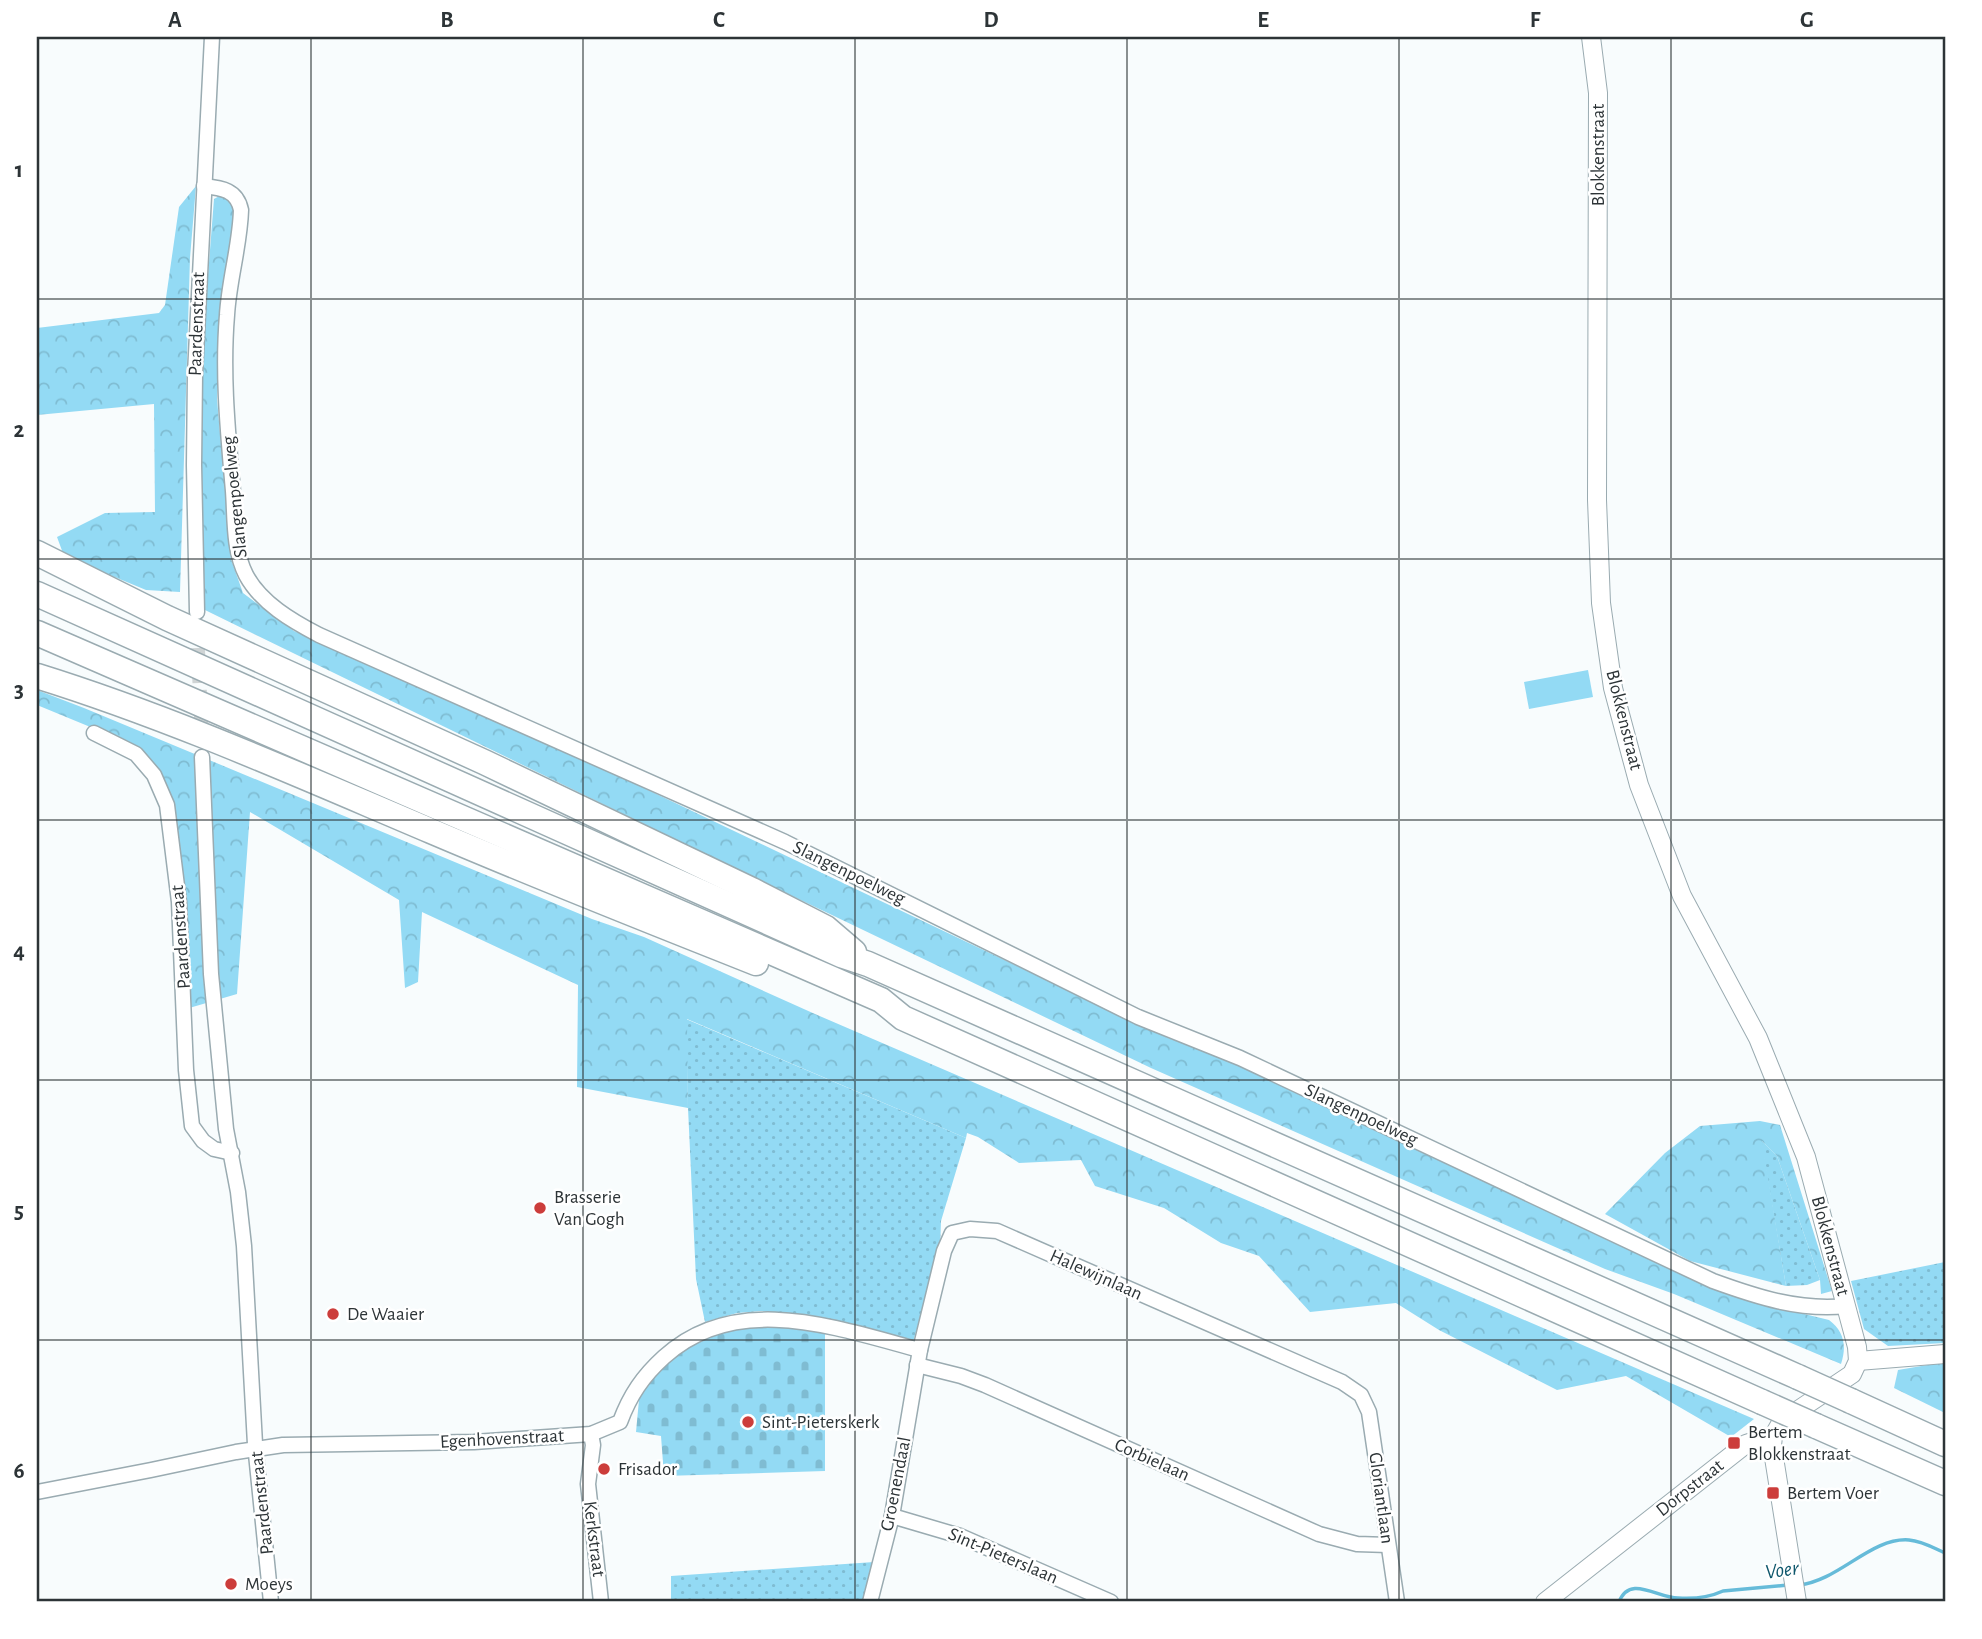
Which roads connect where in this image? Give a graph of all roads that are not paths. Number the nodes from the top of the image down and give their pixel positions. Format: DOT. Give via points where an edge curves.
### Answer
graph roads {
  1 [pos="212,37"];
  2 [pos="1591,37"];
  3 [pos="204,186"];
  4 [pos="37,553"];
  5 [pos="37,594"];
  6 [pos="197,612"];
  7 [pos="37,633"];
  8 [pos="37,676"];
  9 [pos="94,733"];
  10 [pos="202,757"];
  11 [pos="868,964"];
  12 [pos="903,1018"];
  13 [pos="232,1153"];
  14 [pos="1846,1306"];
  15 [pos="920,1349"];
  16 [pos="1945,1354"];
  17 [pos="1858,1361"];
  18 [pos="917,1365"];
  19 [pos="1361,1395"];
  20 [pos="591,1434"];
  21 [pos="1945,1444"];
  22 [pos="1772,1445"];
  23 [pos="256,1449"];
  24 [pos="1945,1483"];
  25 [pos="37,1492"];
  26 [pos="892,1516"];
  27 [pos="1388,1545"];
  28 [pos="1795,1592"];
  29 [pos="271,1602"];
  30 [pos="601,1602"];
  31 [pos="870,1602"];
  32 [pos="1111,1602"];
  33 [pos="1397,1602"];
  34 [pos="1545,1602"];
  1 -- 3 [label="street, Paardenstraat"];
  2 -- 14 [label="street, Blokkenstraat" via="1598,93 1597,500 1601,603 1613,688 1639,785 1682,896 1758,1038 1798,1134"];
  3 -- 6 [label="street, Paardenstraat" via="195,374"];
  3 -- 14 [label="street, Slangenpoelweg" via="232,193 241,209 225,347 238,551 253,586 289,618 810,854 1138,1017 1240,1058 1698,1274 1745,1293 1798,1306"];
  4 -- 11 [label="highway" via="143,607 752,890 826,928"];
  5 -- 11 [label="highway"];
  7 -- 12 [label="highway" via="881,1000"];
  8 -- 12 [label="highway" via="270,762 876,1013"];
  9 -- 13 [label="street, Paardenstraat" via="136,754 154,775 167,805 179,902 192,1126 214,1149"];
  10 -- 13 [label="street, Paardenstraat" via="211,974"];
  11 -- 21 [label="highway, bridge"];
  12 -- 24 [label="highway, bridge"];
  13 -- 23 [label="street, Paardenstraat" via="247,1277"];
  14 -- 17 [label="street, Blokkenstraat"];
  15 -- 18 [label="street, Halewijnlaan"];
  15 -- 19 [label="street, Halewijnlaan" via="944,1251 952,1233 970,1228 997,1231 1342,1382"];
  15 -- 20 [label="street, Egenhovenstraat" via="841,1329 761,1318 738,1320 678,1344 634,1389 620,1422"];
  16 -- 17 [label="street"];
  17 -- 22 [label="street" via="1852,1374 1782,1421"];
  18 -- 26 [label="street, Groenendaal"];
  18 -- 27 [label="street, Corbielaan" via="985,1385 1319,1534 1357,1544"];
  19 -- 27 [label="street, Gloriantlaan" via="1369,1412"];
  20 -- 23 [label="street, Egenhovenstraat"];
  20 -- 30 [label="street, Kerkstraat" via="588,1484"];
  22 -- 28 [label="street"];
  22 -- 34 [label="street, Dorpstraat" via="1746,1444"];
  23 -- 25 [label="street, Egenhovenstraat"];
  23 -- 29 [label="street, Paardenstraat"];
  26 -- 31 [label="street, Groenendaal"];
  26 -- 32 [label="street, Sint-Pieterslaan" via="960,1536"];
  27 -- 33 [label="street, Gloriantlaan"];
}
